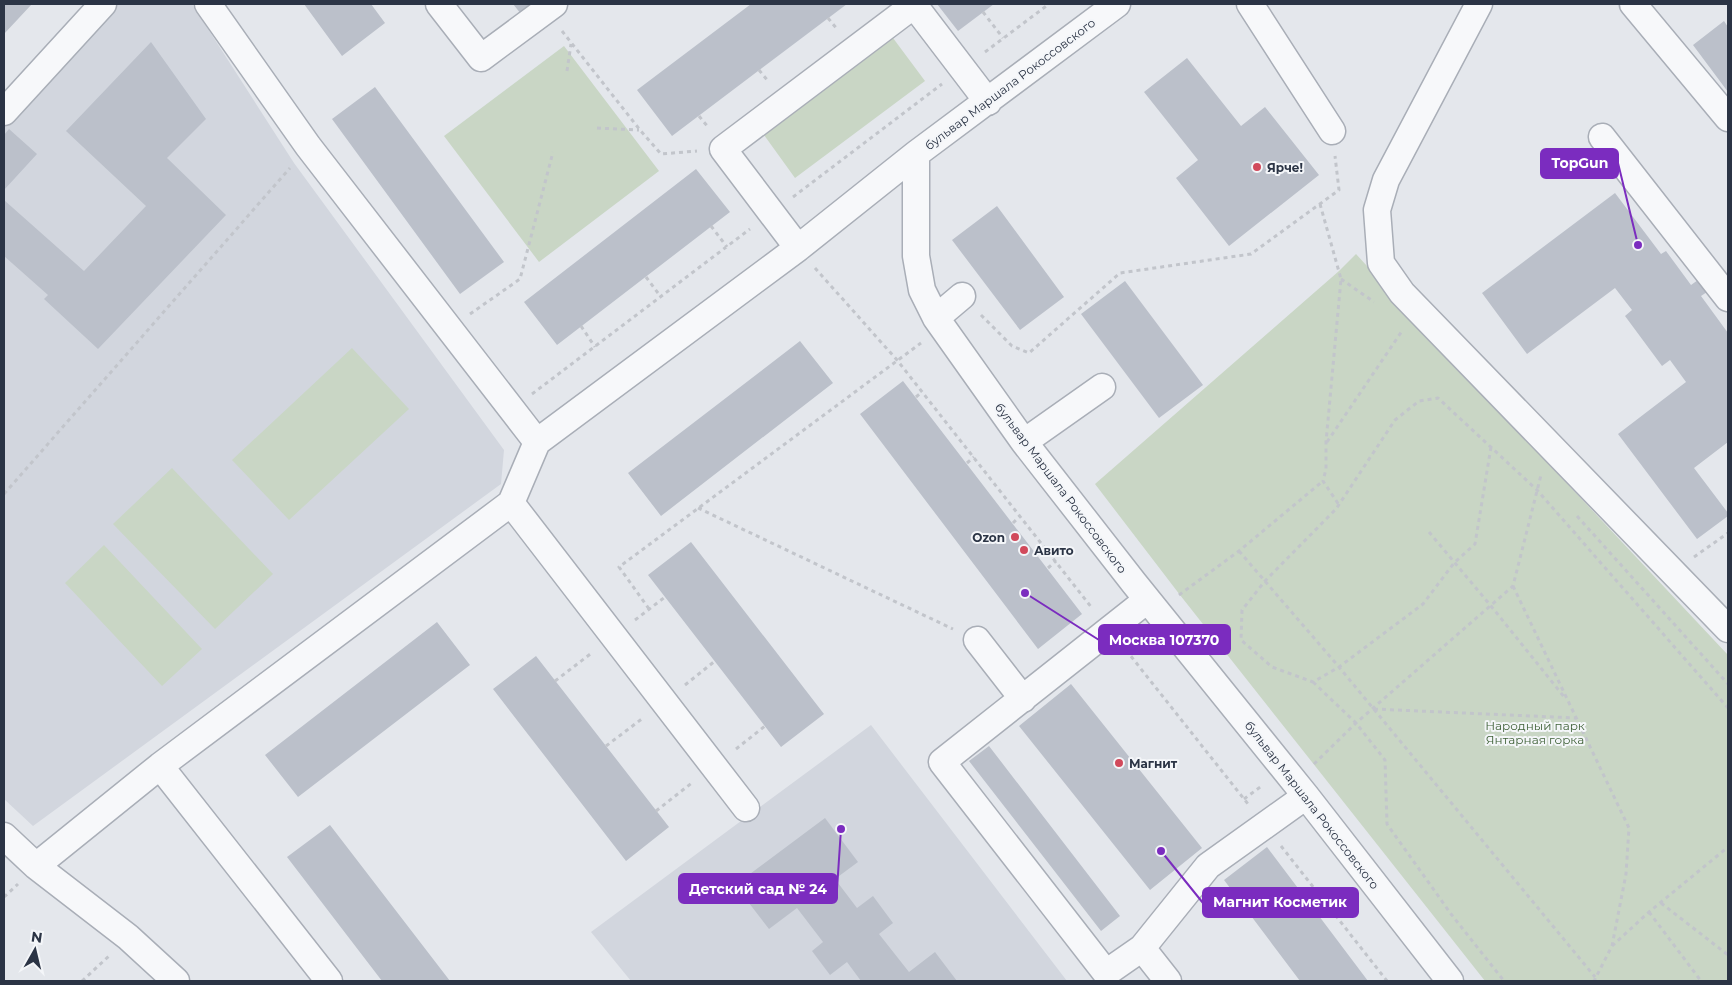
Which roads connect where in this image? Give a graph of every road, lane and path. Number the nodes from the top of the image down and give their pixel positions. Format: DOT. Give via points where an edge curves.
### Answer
graph roads {
  1 [pos="103,4"];
  2 [pos="208,4"];
  3 [pos="439,4"];
  4 [pos="1117,4"];
  5 [pos="1250,4"];
  6 [pos="1480,4"];
  7 [pos="1632,4"];
  8 [pos="550,7"];
  9 [pos="983,12"];
  10 [pos="1003,38"];
  11 [pos="572,43"];
  12 [pos="567,71"];
  13 [pos="988,102"];
  14 [pos="4,112"];
  15 [pos="1728,118"];
  16 [pos="596,128"];
  17 [pos="640,130"];
  18 [pos="1332,131"];
  19 [pos="1602,136"];
  20 [pos="308,146"];
  21 [pos="723,149"];
  22 [pos="554,152"];
  23 [pos="916,154"];
  24 [pos="1320,204"];
  25 [pos="711,226"];
  26 [pos="727,247"];
  27 [pos="798,248"];
  28 [pos="646,277"];
  29 [pos="962,296"];
  30 [pos="661,297"];
  31 [pos="1728,298"];
  32 [pos="939,323"];
  33 [pos="1406,325"];
  34 [pos="581,326"];
  35 [pos="449,328"];
  36 [pos="595,347"];
  37 [pos="1102,387"];
  38 [pos="922,392"];
  39 [pos="916,397"];
  40 [pos="537,442"];
  41 [pos="1024,442"];
  42 [pos="1326,442"];
  43 [pos="1549,443"];
  44 [pos="1491,447"];
  45 [pos="974,457"];
  46 [pos="967,463"];
  47 [pos="1323,481"];
  48 [pos="1537,490"];
  49 [pos="4,494"];
  50 [pos="511,503"];
  51 [pos="1339,505"];
  52 [pos="698,508"];
  53 [pos="1020,516"];
  54 [pos="1013,523"];
  55 [pos="1429,532"];
  56 [pos="1728,533"];
  57 [pos="1712,544"];
  58 [pos="1239,551"];
  59 [pos="1056,561"];
  60 [pos="1454,563"];
  61 [pos="1048,568"];
  62 [pos="1265,581"];
  63 [pos="1513,586"];
  64 [pos="1159,599"];
  65 [pos="1491,606"];
  66 [pos="649,609"];
  67 [pos="1728,629"];
  68 [pos="976,640"];
  69 [pos="1339,666"];
  70 [pos="1313,682"];
  71 [pos="1023,699"];
  72 [pos="1569,703"];
  73 [pos="1728,708"];
  74 [pos="1373,709"];
  75 [pos="1576,718"];
  76 [pos="1356,723"];
  77 [pos="160,766"];
  78 [pos="1309,767"];
  79 [pos="1306,796"];
  80 [pos="746,808"];
  81 [pos="4,836"];
  82 [pos="1728,847"];
  83 [pos="36,866"];
  84 [pos="1661,903"];
  85 [pos="1649,912"];
  86 [pos="128,938"];
  87 [pos="1612,946"];
  88 [pos="1142,948"];
  89 [pos="1728,955"];
  90 [pos="1594,979"];
  91 [pos="82,981"];
  92 [pos="176,981"];
  93 [pos="329,981"];
  94 [pos="1168,981"];
  95 [pos="1450,981"];
  96 [pos="1504,981"];
  97 [pos="1701,981"];
  1 -- 14 [label="street"];
  2 -- 20 [label="street"];
  3 -- 8 [label="street" via="481,58"];
  4 -- 13 [label="street, бульвар Маршала Рокоссовского"];
  5 -- 18 [label="street"];
  6 -- 43 [label="street" via="1386,180 1377,210 1381,263 1402,293"];
  7 -- 15 [label="street"];
  8 -- 11 [label="path"];
  9 -- 10 [label="path"];
  11 -- 12 [label="path"];
  11 -- 17 [label="path"];
  13 -- 21 [label="street" via="914,5"];
  13 -- 23 [label="street, бульвар Маршала Рокоссовского"];
  16 -- 17 [label="path"];
  17 -- 21 [label="path" via="661,154"];
  18 -- 24 [label="path" via="1339,190"];
  19 -- 31 [label="street"];
  20 -- 35 [label="street"];
  20 -- 49 [label="path"];
  21 -- 27 [label="street"];
  22 -- 35 [label="path" via="520,279"];
  23 -- 27 [label="street"];
  23 -- 32 [label="street, бульвар Маршала Рокоссовского" via="916,256 922,290"];
  24 -- 29 [label="path" via="1251,254 1120,274 1030,353 1012,346"];
  24 -- 42 [label="path" via="1342,280"];
  25 -- 26 [label="path"];
  27 -- 40 [label="street"];
  28 -- 30 [label="path"];
  29 -- 32 [label="street"];
  32 -- 41 [label="street, бульвар Маршала Рокоссовского"];
  32 -- 52 [label="path"];
  33 -- 42 [label="path"];
  34 -- 36 [label="path"];
  35 -- 40 [label="street"];
  37 -- 41 [label="street"];
  38 -- 39 [label="path"];
  40 -- 50 [label="street"];
  41 -- 64 [label="street, бульвар Маршала Рокоссовского"];
  42 -- 47 [label="path"];
  43 -- 48 [label="path"];
  43 -- 67 [label="street"];
  44 -- 48 [label="path"];
  44 -- 51 [label="path" via="1438,398 1419,401 1396,420"];
  44 -- 60 [label="path" via="1475,544"];
  45 -- 46 [label="path"];
  47 -- 51 [label="path"];
  47 -- 58 [label="path"];
  48 -- 63 [label="path"];
  48 -- 73 [label="path"];
  50 -- 77 [label="street"];
  50 -- 80 [label="street"];
  51 -- 62 [label="path"];
  52 -- 66 [label="path" via="619,567"];
  52 -- 68 [label="path"];
  53 -- 54 [label="path"];
  55 -- 60 [label="path"];
  56 -- 57 [label="path"];
  58 -- 62 [label="path"];
  58 -- 64 [label="path" via="1180,595"];
  59 -- 61 [label="path"];
  60 -- 65 [label="path"];
  60 -- 69 [label="path" via="1423,604"];
  62 -- 69 [label="path"];
  62 -- 70 [label="path" via="1242,610 1241,640 1272,666"];
  63 -- 65 [label="path"];
  63 -- 72 [label="path"];
  64 -- 71 [label="street"];
  64 -- 79 [label="street, бульвар Маршала Рокоссовского"];
  65 -- 72 [label="path"];
  65 -- 74 [label="path"];
  68 -- 71 [label="street"];
  69 -- 70 [label="path"];
  69 -- 74 [label="path"];
  70 -- 76 [label="path"];
  71 -- 88 [label="street" via="942,762 1106,973"];
  72 -- 75 [label="path"];
  74 -- 75 [label="path"];
  74 -- 76 [label="path"];
  74 -- 90 [label="path"];
  75 -- 87 [label="path" via="1629,828 1626,874"];
  76 -- 78 [label="path"];
  76 -- 96 [label="path" via="1385,760 1387,824"];
  77 -- 83 [label="street"];
  77 -- 93 [label="street"];
  79 -- 88 [label="street" via="1208,866"];
  79 -- 95 [label="street, бульвар Маршала Рокоссовского"];
  81 -- 83 [label="street"];
  82 -- 84 [label="path"];
  83 -- 86 [label="street"];
  84 -- 85 [label="path"];
  84 -- 89 [label="path"];
  85 -- 87 [label="path"];
  85 -- 97 [label="path"];
  86 -- 91 [label="path"];
  86 -- 92 [label="street"];
  87 -- 90 [label="path"];
  88 -- 94 [label="street"];
}
